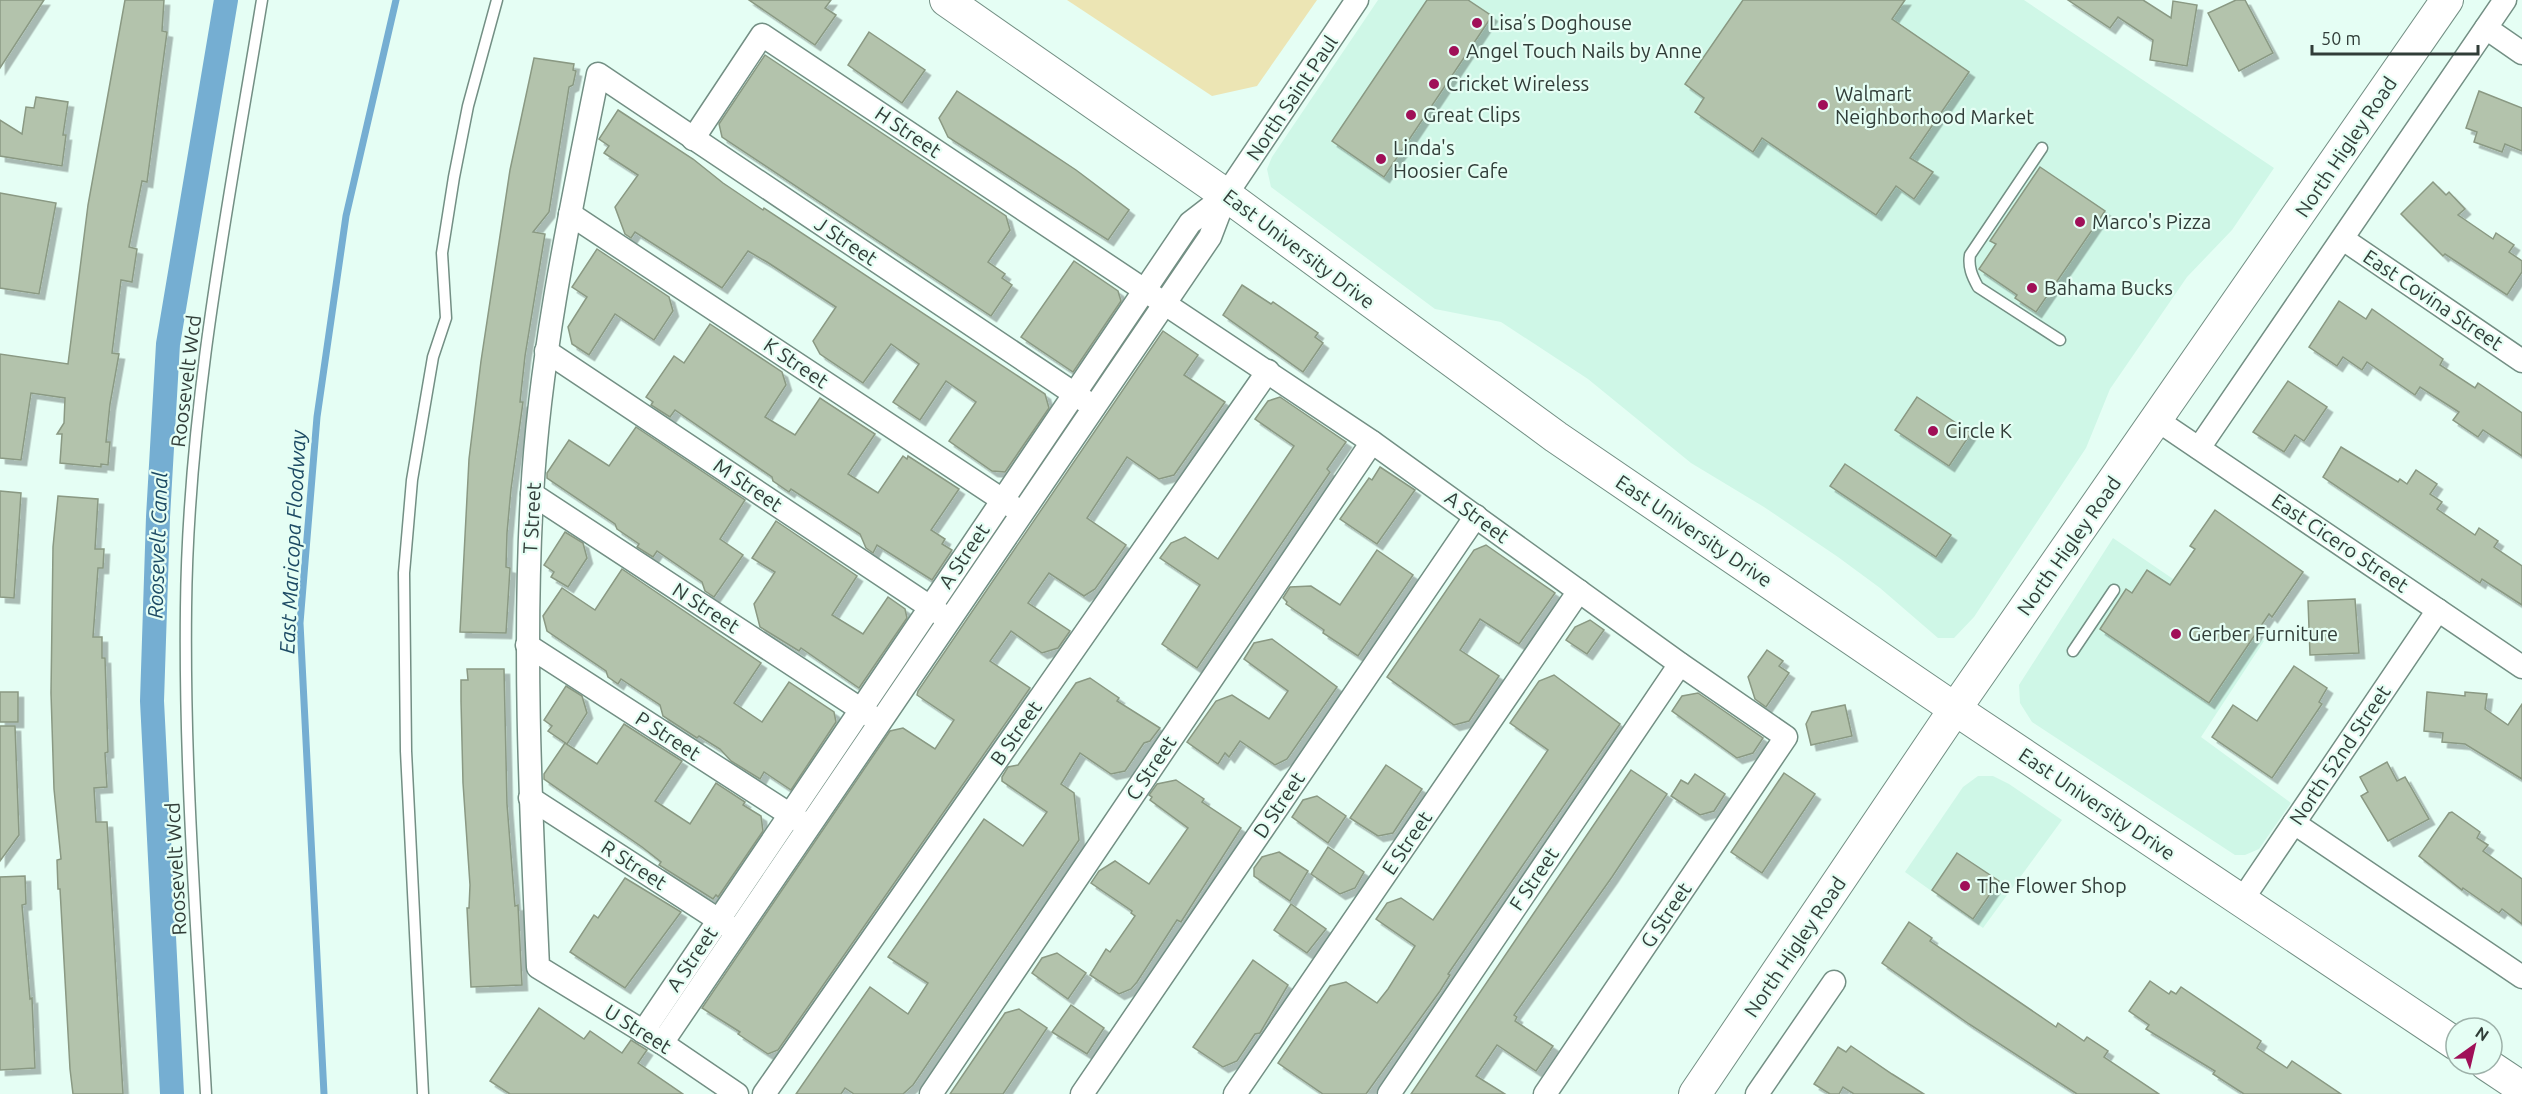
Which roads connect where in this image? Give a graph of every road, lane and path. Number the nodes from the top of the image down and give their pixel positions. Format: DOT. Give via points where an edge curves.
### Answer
graph roads {
  1 [pos="262,0"];
  2 [pos="497,0"];
  3 [pos="946,0"];
  4 [pos="1357,0"];
  5 [pos="2447,0"];
  6 [pos="2505,0"];
  7 [pos="2486,28"];
  8 [pos="2522,53"];
  9 [pos="598,74"];
  10 [pos="693,139"];
  11 [pos="2042,148"];
  12 [pos="1226,195"];
  13 [pos="570,214"];
  14 [pos="2343,239"];
  15 [pos="1156,297"];
  16 [pos="2060,340"];
  17 [pos="546,351"];
  18 [pos="2522,361"];
  19 [pos="1268,371"];
  20 [pos="1074,394"];
  21 [pos="1094,407"];
  22 [pos="2157,420"];
  23 [pos="1372,442"];
  24 [pos="2199,448"];
  25 [pos="532,494"];
  26 [pos="1002,500"];
  27 [pos="1022,513"];
  28 [pos="1476,516"];
  29 [pos="2114,590"];
  30 [pos="1580,591"];
  31 [pos="930,607"];
  32 [pos="2438,610"];
  33 [pos="949,620"];
  34 [pos="527,645"];
  35 [pos="2073,651"];
  36 [pos="1680,664"];
  37 [pos="2522,667"];
  38 [pos="1955,709"];
  39 [pos="861,710"];
  40 [pos="880,722"];
  41 [pos="1786,737"];
  42 [pos="530,798"];
  43 [pos="799,821"];
  44 [pos="2294,823"];
  45 [pos="2242,900"];
  46 [pos="728,926"];
  47 [pos="538,967"];
  48 [pos="2522,977"];
  49 [pos="1834,982"];
  50 [pos="2444,1036"];
  51 [pos="653,1038"];
  52 [pos="2504,1076"];
  53 [pos="2522,1088"];
  54 [pos="206,1094"];
  55 [pos="423,1094"];
  56 [pos="737,1094"];
  57 [pos="764,1094"];
  58 [pos="931,1094"];
  59 [pos="1082,1094"];
  60 [pos="1235,1094"];
  61 [pos="1389,1094"];
  62 [pos="1545,1094"];
  63 [pos="1695,1094"];
  64 [pos="1757,1094"];
  1 -- 54 [label="lane, Roosevelt Wcd" via="219,257 195,448 186,608 190,795"];
  2 -- 55 [label="lane" via="468,106 452,188 442,253 446,318 433,357 414,469 404,573 406,751"];
  3 -- 12 [label="main road, East University Drive"];
  4 -- 12 [label="street, North Saint Paul"];
  5 -- 22 [label="main road, North Higley Road"];
  6 -- 7 [label="street"];
  7 -- 8 [label="street"];
  7 -- 14 [label="street"];
  9 -- 10 [label="street, J Street"];
  9 -- 13 [label="street, T Street"];
  10 -- 15 [label="street, H Street" via="762,35"];
  10 -- 20 [label="street, J Street"];
  11 -- 16 [label="lane" via="1969,262 1978,286"];
  12 -- 15 [label="street, A Street" via="1210,237"];
  12 -- 38 [label="main road, East University Drive" via="1556,437"];
  13 -- 17 [label="street, T Street"];
  13 -- 26 [label="street, K Street"];
  14 -- 18 [label="street, East Covina Street"];
  14 -- 24 [label="street"];
  15 -- 19 [label="street, A Street"];
  15 -- 20 [label="street, A Street"];
  15 -- 21 [label="street, A Street"];
  17 -- 25 [label="street, T Street"];
  17 -- 31 [label="street, M Street"];
  19 -- 23 [label="street, A Street"];
  19 -- 57 [label="street, B Street"];
  20 -- 21 [label="street, J Street"];
  20 -- 26 [label="street, A Street"];
  21 -- 27 [label="street, A Street"];
  22 -- 24 [label="street, East Cicero Street"];
  22 -- 38 [label="main road, North Higley Road"];
  23 -- 28 [label="street, A Street"];
  23 -- 58 [label="street, C Street"];
  24 -- 32 [label="street, East Cicero Street"];
  25 -- 34 [label="street, T Street"];
  25 -- 39 [label="street, N Street"];
  26 -- 27 [label="street, K Street"];
  26 -- 31 [label="street, A Street"];
  27 -- 33 [label="street, A Street"];
  28 -- 30 [label="street, A Street"];
  28 -- 59 [label="street, D Street"];
  29 -- 35 [label="lane"];
  30 -- 36 [label="street, A Street"];
  30 -- 60 [label="street, E Street"];
  31 -- 33 [label="street, M Street"];
  31 -- 39 [label="street, A Street"];
  32 -- 37 [label="street, East Cicero Street"];
  32 -- 44 [label="street, North 52nd Street"];
  33 -- 40 [label="street, A Street"];
  34 -- 42 [label="street, T Street"];
  34 -- 43 [label="street, P Street"];
  36 -- 41 [label="street, A Street"];
  36 -- 61 [label="street, F Street"];
  38 -- 45 [label="main road, East University Drive"];
  38 -- 63 [label="main road, North Higley Road"];
  39 -- 40 [label="street, N Street"];
  39 -- 43 [label="street, A Street"];
  40 -- 43 [label="street, A Street"];
  41 -- 62 [label="street, G Street"];
  42 -- 46 [label="street, R Street"];
  42 -- 47 [label="street, T Street"];
  43 -- 46 [label="street, A Street"];
  44 -- 45 [label="street, North 52nd Street"];
  44 -- 48 [label="street"];
  45 -- 50 [label="main road, East University Drive"];
  46 -- 51 [label="street, A Street"];
  47 -- 51 [label="street, U Street"];
  49 -- 64 [label="street"];
  51 -- 56 [label="street, U Street"];
  52 -- 53 [label="main road"];
}
